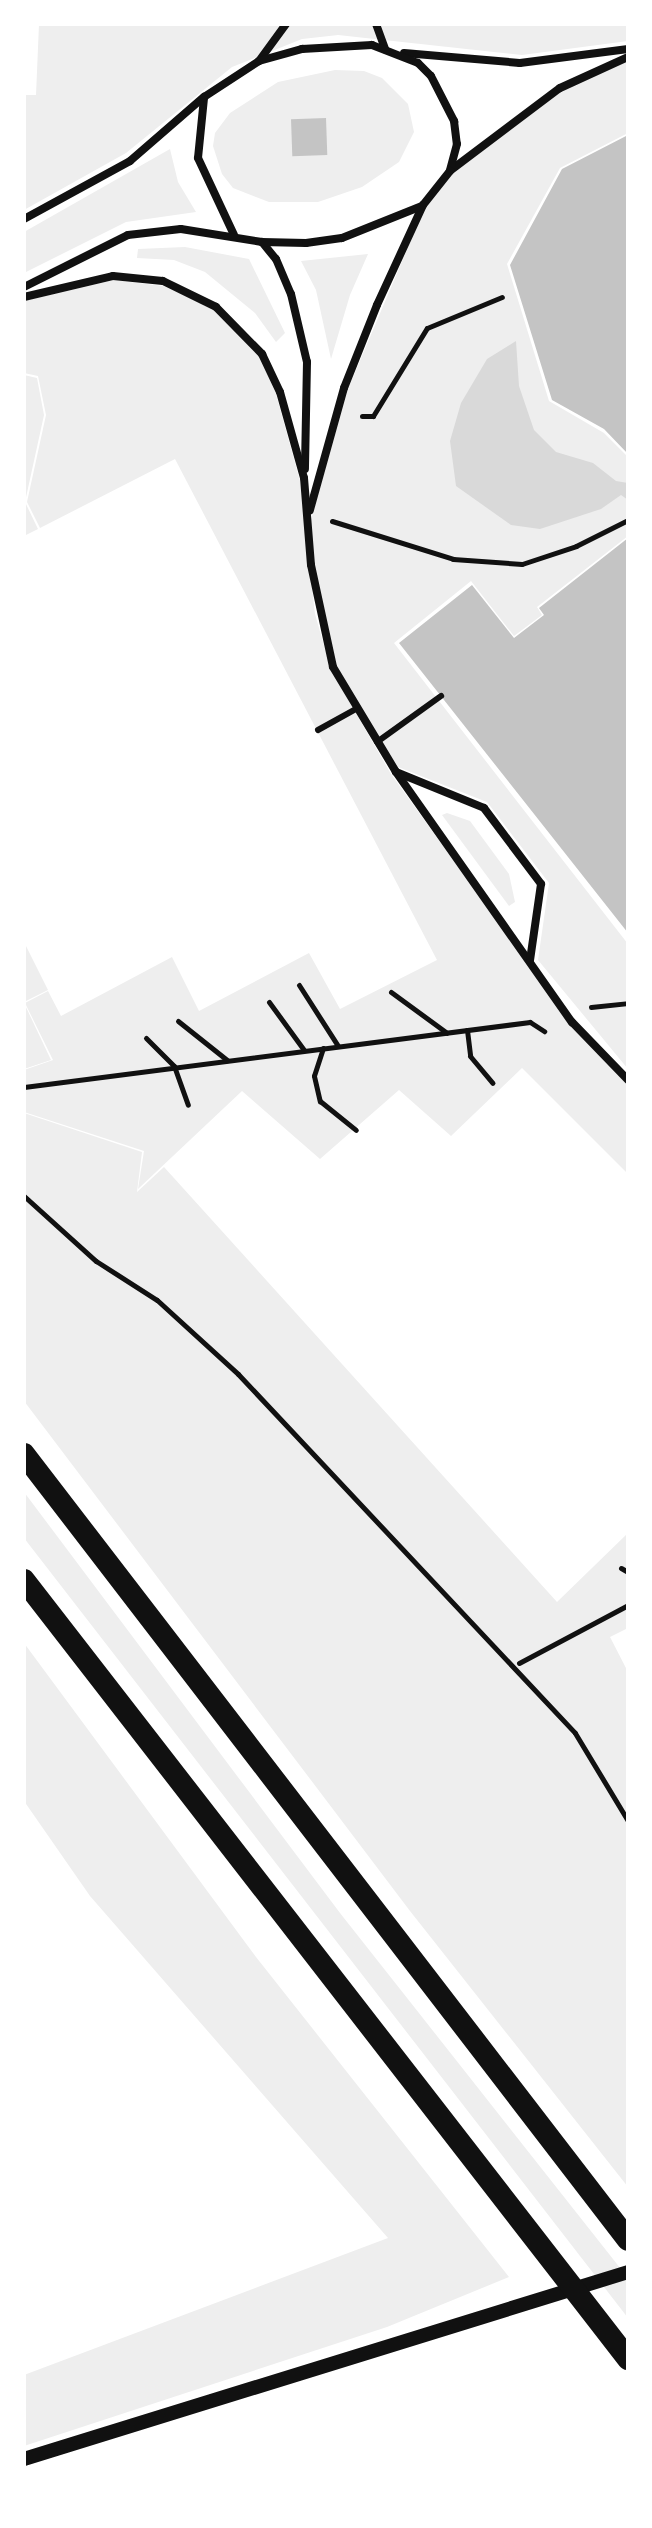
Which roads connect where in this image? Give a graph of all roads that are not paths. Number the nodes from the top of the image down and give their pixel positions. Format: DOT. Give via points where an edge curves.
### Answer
graph roads {
  1 [pos="286,24"];
  2 [pos="376,24"];
  3 [pos="628,49"];
  4 [pos="390,50"];
  5 [pos="628,57"];
  6 [pos="259,61"];
  7 [pos="204,97"];
  8 [pos="450,171"];
  9 [pos="423,205"];
  10 [pos="24,219"];
  11 [pos="234,235"];
  12 [pos="262,242"];
  13 [pos="24,287"];
  14 [pos="24,297"];
  15 [pos="304,478"];
  16 [pos="308,519"];
  17 [pos="441,696"];
  18 [pos="356,709"];
  19 [pos="318,730"];
  20 [pos="377,742"];
  21 [pos="396,772"];
  22 [pos="530,961"];
  23 [pos="628,1080"];
  24 [pos="24,1454"];
  25 [pos="24,1580"];
  26 [pos="628,2240"];
  27 [pos="628,2272"];
  28 [pos="628,2359"];
  29 [pos="24,2459"];
  1 -- 6 [label="street"];
  2 -- 4 [label="street"];
  3 -- 4 [label="street" via="520,63"];
  4 -- 6 [label="street" via="336,45"];
  4 -- 8 [label="street" via="418,63 445,98 457,144"];
  5 -- 8 [label="street" via="560,88"];
  6 -- 7 [label="street"];
  7 -- 10 [label="street" via="130,161"];
  7 -- 11 [label="street" via="198,158"];
  8 -- 9 [label="street"];
  9 -- 12 [label="street" via="342,238"];
  9 -- 16 [label="street" via="335,416"];
  11 -- 12 [label="street"];
  11 -- 13 [label="street" via="181,229 128,235"];
  12 -- 15 [label="street" via="291,294 307,362"];
  14 -- 15 [label="street" via="113,276 163,281 216,307 262,354 280,392"];
  15 -- 16 [label="street"];
  16 -- 18 [label="street" via="324,639"];
  17 -- 20 [label="lane"];
  18 -- 19 [label="lane"];
  18 -- 20 [label="street"];
  20 -- 21 [label="street"];
  21 -- 22 [label="street"];
  21 -- 22 [label="street" via="484,808 541,884"];
  22 -- 23 [label="street" via="572,1022"];
  24 -- 26 [label="highway"];
  25 -- 28 [label="highway"];
  27 -- 29 [label="street"];
}
